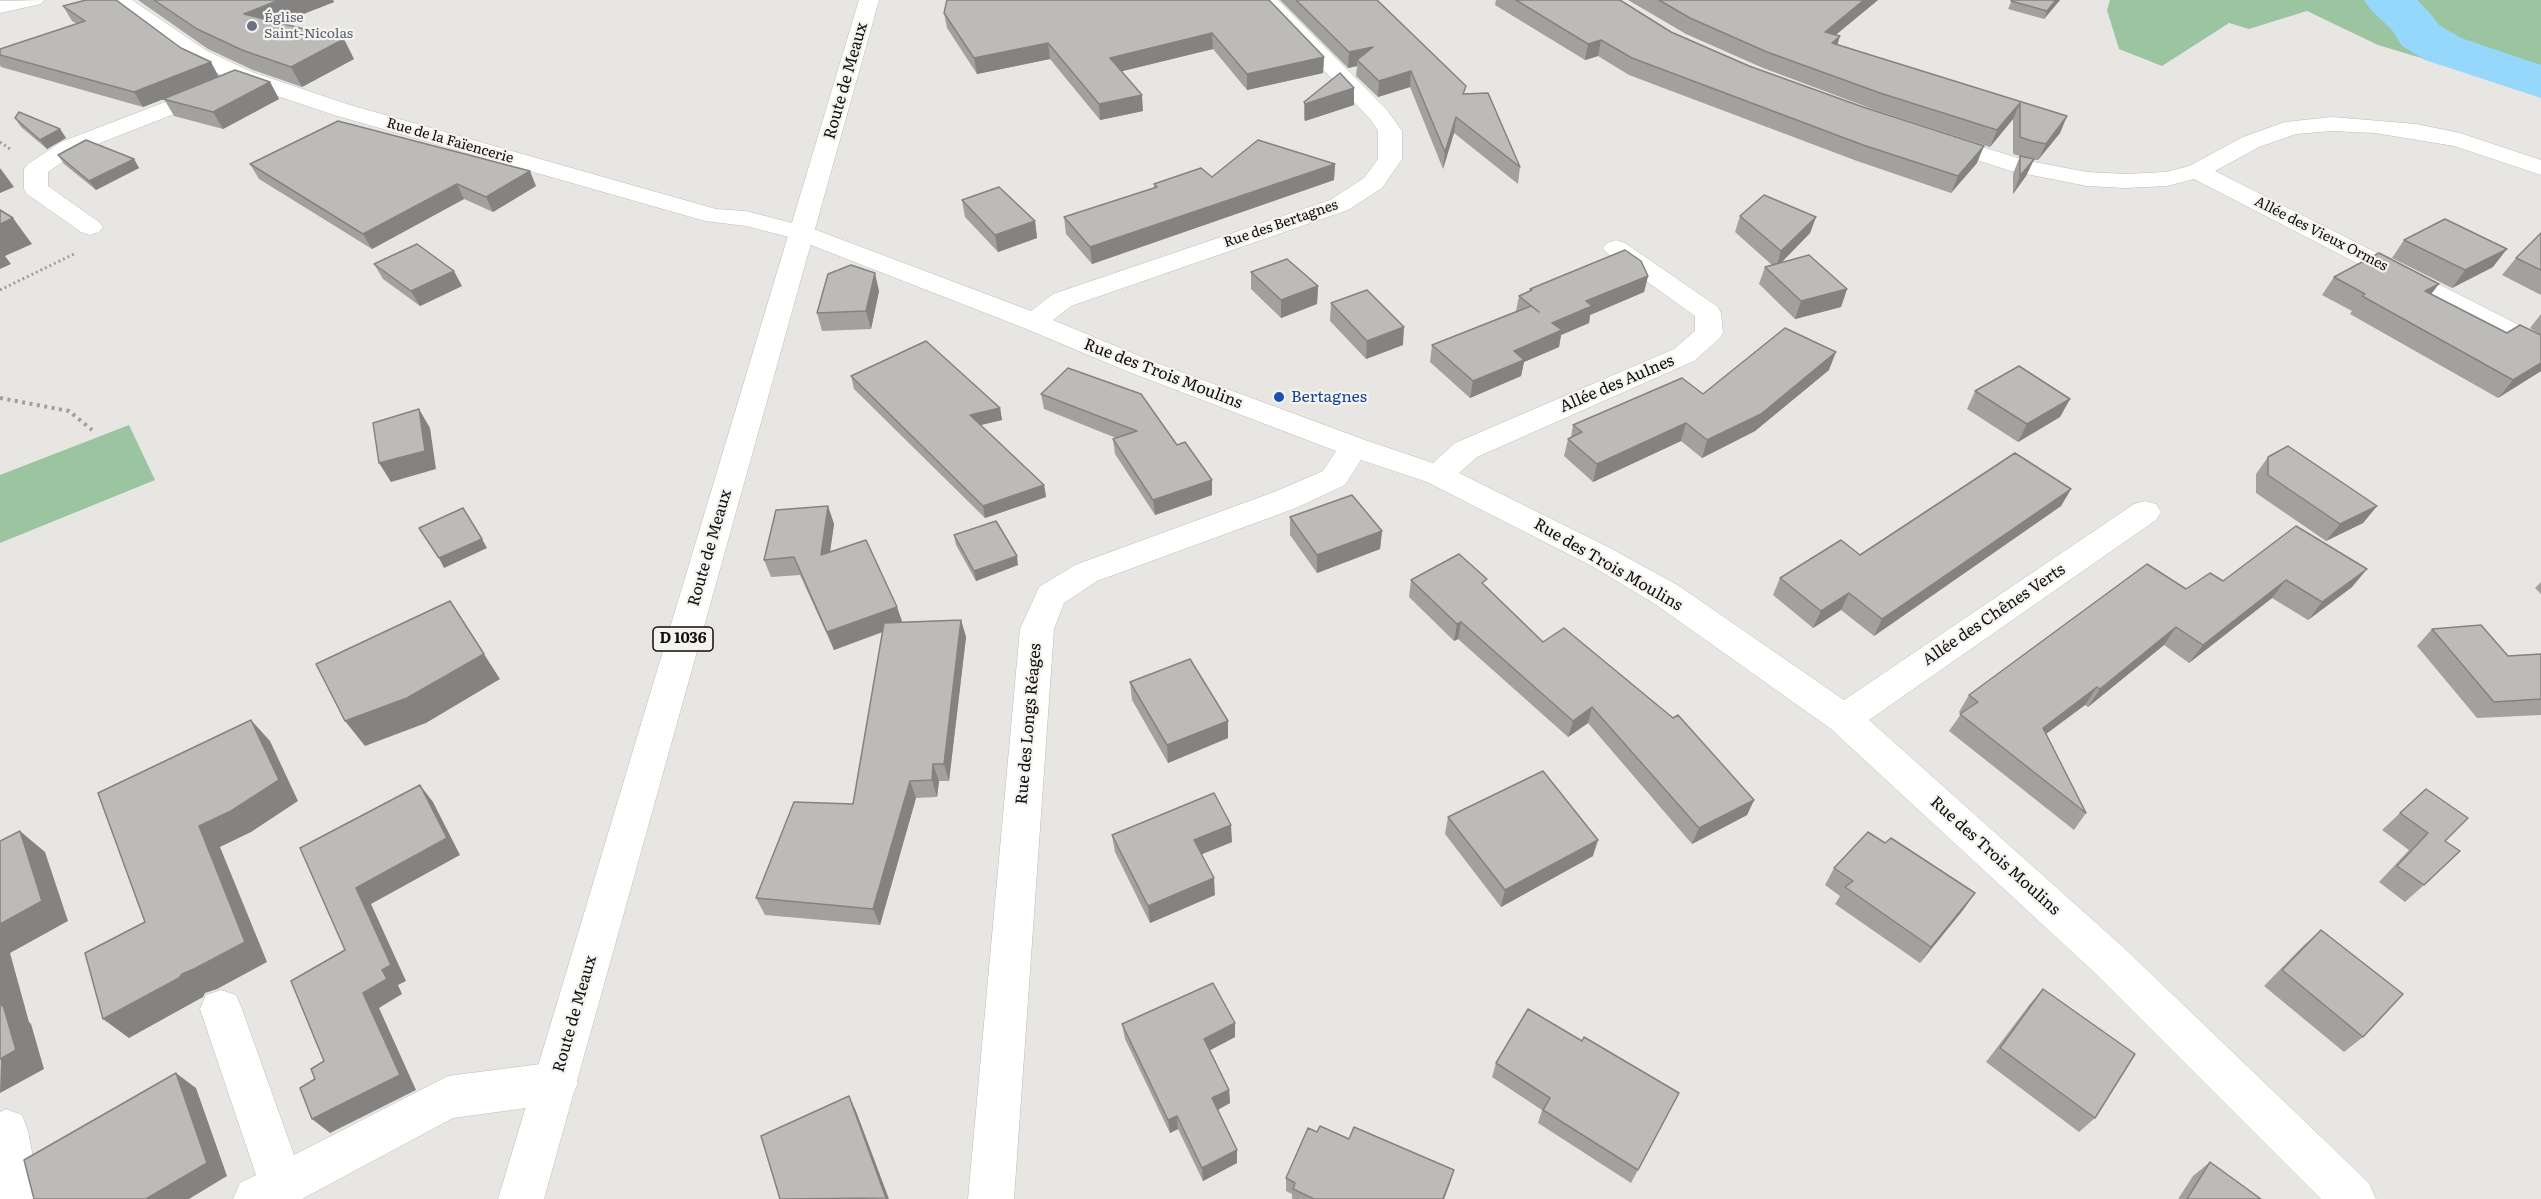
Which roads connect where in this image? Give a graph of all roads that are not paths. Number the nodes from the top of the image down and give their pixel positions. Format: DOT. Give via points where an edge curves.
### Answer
graph roads {
  1 [pos="34,0"];
  2 [pos="119,0"];
  3 [pos="869,0"];
  4 [pos="1267,0"];
  5 [pos="0,7"];
  6 [pos="244,77"];
  7 [pos="1920,135"];
  8 [pos="2541,168"];
  9 [pos="2197,171"];
  10 [pos="90,227"];
  11 [pos="802,233"];
  12 [pos="1616,248"];
  13 [pos="1034,322"];
  14 [pos="2541,347"];
  15 [pos="1354,447"];
  16 [pos="1438,475"];
  17 [pos="2145,512"];
  18 [pos="1844,719"];
  19 [pos="221,1009"];
  20 [pos="556,1083"];
  21 [pos="0,1134"];
  22 [pos="269,1192"];
  23 [pos="18,1199"];
  24 [pos="521,1199"];
  25 [pos="991,1199"];
  26 [pos="2352,1199"];
  1 -- 5 [label="street"];
  2 -- 6 [label="street, Rue de la Faïencerie" via="199,56"];
  3 -- 11 [label="street, Route de Meaux / D 1036"];
  4 -- 13 [label="street, Rue des Bertagnes" via="1390,131 1390,159 1373,183 1339,205 1062,300"];
  6 -- 10 [label="street" via="69,147 36,169 36,189"];
  6 -- 11 [label="street, Rue de la Faïencerie" via="342,110 714,216 746,219"];
  7 -- 9 [label="street" via="2019,166 2087,179 2167,179"];
  8 -- 9 [label="street" via="2460,140 2416,131 2332,124 2293,127 2251,142"];
  9 -- 14 [label="street, Allée des Vieux Ormes"];
  11 -- 13 [label="street, Rue des Trois Moulins"];
  11 -- 20 [label="street, Route de Meaux / D 1036"];
  12 -- 16 [label="street, Allée des Aulnes" via="1708,313 1709,333 1684,355 1466,450"];
  13 -- 15 [label="street, Rue des Trois Moulins"];
  15 -- 16 [label="street, Rue des Trois Moulins"];
  15 -- 25 [label="street, Rue des Longs Réages" via="1334,478 1286,500 1086,573 1051,596 1037,629"];
  16 -- 18 [label="street, Rue des Trois Moulins" via="1601,557 1667,596"];
  17 -- 18 [label="street, Allée des Chênes Verts"];
  18 -- 26 [label="street, Rue des Trois Moulins" via="2109,960"];
  19 -- 22 [label="street"];
  20 -- 22 [label="street" via="448,1097"];
  20 -- 24 [label="street, Route de Meaux / D 1036"];
  21 -- 23 [label="street" via="6,1131"];
}
